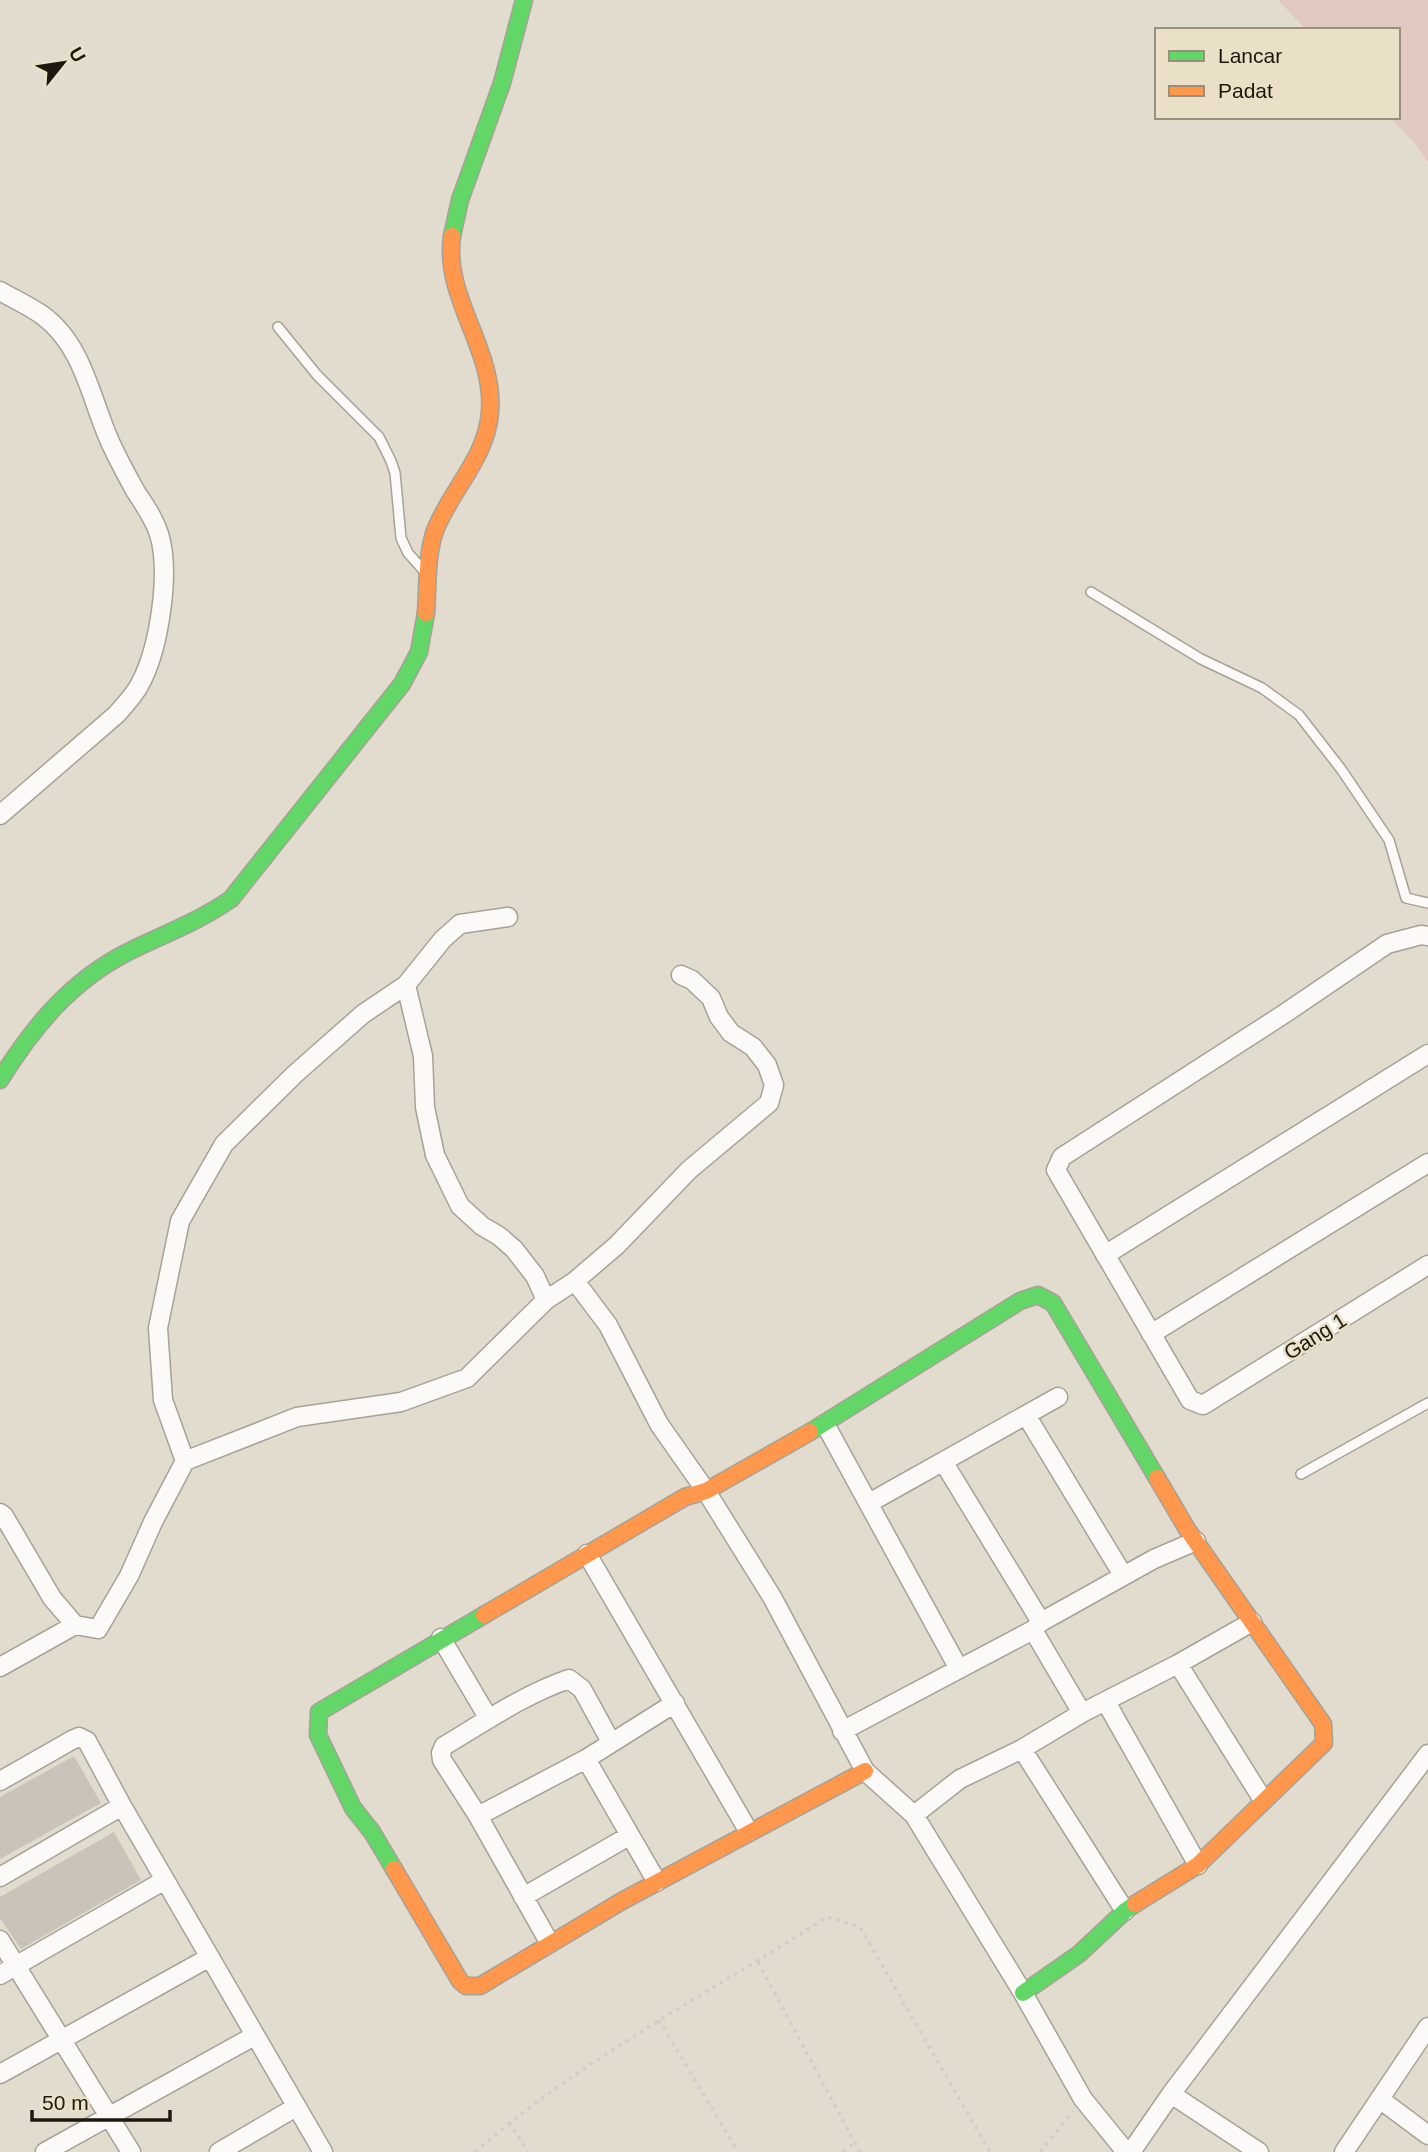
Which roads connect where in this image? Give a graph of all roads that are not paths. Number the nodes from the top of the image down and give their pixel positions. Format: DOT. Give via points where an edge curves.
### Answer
graph roads {
  1 [pos="524,0"];
  2 [pos="0,291"];
  3 [pos="278,327"];
  4 [pos="428,576"];
  5 [pos="1091,592"];
  6 [pos="0,815"];
  7 [pos="1428,903"];
  8 [pos="508,916"];
  9 [pos="1426,939"];
  10 [pos="681,975"];
  11 [pos="406,985"];
  12 [pos="1428,1054"];
  13 [pos="0,1080"];
  14 [pos="1428,1163"];
  15 [pos="1105,1255"];
  16 [pos="1428,1265"];
  17 [pos="575,1281"];
  18 [pos="546,1300"];
  19 [pos="1151,1334"];
  20 [pos="1058,1398"];
  21 [pos="1428,1403"];
  22 [pos="1026,1415"];
  23 [pos="825,1424"];
  24 [pos="184,1461"];
  25 [pos="944,1463"];
  26 [pos="1301,1474"];
  27 [pos="706,1491"];
  28 [pos="869,1503"];
  29 [pos="0,1513"];
  30 [pos="1196,1541"];
  31 [pos="587,1554"];
  32 [pos="1124,1575"];
  33 [pos="1252,1622"];
  34 [pos="75,1625"];
  35 [pos="1037,1626"];
  36 [pos="441,1638"];
  37 [pos="1178,1664"];
  38 [pos="0,1667"];
  39 [pos="959,1669"];
  40 [pos="1106,1702"];
  41 [pos="675,1703"];
  42 [pos="1082,1713"];
  43 [pos="489,1719"];
  44 [pos="842,1731"];
  45 [pos="611,1742"];
  46 [pos="1022,1749"];
  47 [pos="1428,1754"];
  48 [pos="586,1759"];
  49 [pos="865,1772"];
  50 [pos="0,1781"];
  51 [pos="1263,1800"];
  52 [pos="122,1806"];
  53 [pos="914,1815"];
  54 [pos="478,1816"];
  55 [pos="748,1832"];
  56 [pos="629,1836"];
  57 [pos="1198,1865"];
  58 [pos="0,1877"];
  59 [pos="165,1880"];
  60 [pos="657,1882"];
  61 [pos="523,1897"];
  62 [pos="1125,1911"];
  63 [pos="0,1940"];
  64 [pos="549,1942"];
  65 [pos="210,1957"];
  66 [pos="8,1971"];
  67 [pos="1023,1993"];
  68 [pos="1428,2027"];
  69 [pos="254,2036"];
  70 [pos="62,2040"];
  71 [pos="0,2074"];
  72 [pos="1171,2094"];
  73 [pos="1381,2100"];
  74 [pos="296,2107"];
  75 [pos="109,2115"];
  76 [pos="1428,2135"];
  77 [pos="45,2152"];
  78 [pos="131,2152"];
  79 [pos="219,2152"];
  80 [pos="323,2152"];
  81 [pos="1128,2152"];
  82 [pos="1259,2152"];
  83 [pos="1344,2152"];
  1 -- 4 [label="street" via="486,131 456,211 450,246 456,288 482,351 490,412 486,435 435,532"];
  2 -- 6 [label="street" via="41,314 70,346 124,471 152,515 164,572 162,610 146,668 132,697"];
  3 -- 4 [label="lane" via="379,437 395,473 401,538"];
  4 -- 13 [label="street" via="425,627 415,664 239,891 222,906 124,954 65,992 37,1024"];
  5 -- 7 [label="lane" via="1201,659 1262,688 1299,715 1389,840 1406,898"];
  8 -- 11 [label="street" via="460,924"];
  9 -- 15 [label="street" via="1387,944 1062,1157 1056,1170"];
  10 -- 17 [label="street" via="711,998 730,1033 753,1047 767,1065 774,1085 769,1103 689,1170 617,1245"];
  11 -- 18 [label="street" via="422,1056 425,1107 435,1155 460,1206 514,1249"];
  11 -- 24 [label="street" via="363,1014 295,1073 224,1144 180,1221 158,1328 163,1400"];
  12 -- 15 [label="street"];
  14 -- 19 [label="street"];
  15 -- 19 [label="street"];
  16 -- 19 [label="street, Gang 1" via="1203,1405 1190,1400"];
  17 -- 18 [label="street"];
  17 -- 27 [label="street" via="608,1325 671,1443"];
  18 -- 24 [label="street" via="467,1378 401,1402 297,1417"];
  20 -- 22 [label="street"];
  21 -- 26 [label="lane"];
  22 -- 25 [label="street"];
  22 -- 32 [label="street"];
  23 -- 27 [label="street"];
  23 -- 28 [label="street"];
  23 -- 30 [label="street" via="1020,1301 1038,1295 1053,1303"];
  24 -- 34 [label="street" via="130,1576 98,1629"];
  25 -- 28 [label="street"];
  25 -- 35 [label="street"];
  27 -- 31 [label="street" via="685,1497"];
  27 -- 44 [label="street" via="772,1597"];
  28 -- 39 [label="street"];
  29 -- 34 [label="street" via="52,1598"];
  30 -- 32 [label="street"];
  30 -- 33 [label="street"];
  31 -- 36 [label="street"];
  31 -- 41 [label="street"];
  32 -- 35 [label="street"];
  33 -- 37 [label="street"];
  33 -- 51 [label="street" via="1323,1724 1324,1743"];
  34 -- 38 [label="street"];
  35 -- 39 [label="street"];
  35 -- 42 [label="street"];
  36 -- 43 [label="street"];
  36 -- 64 [label="street" via="318,1712 318,1735 353,1808 372,1832 460,1981 480,1986"];
  37 -- 40 [label="street"];
  37 -- 51 [label="street"];
  39 -- 44 [label="street"];
  40 -- 42 [label="street"];
  40 -- 57 [label="street"];
  41 -- 45 [label="street"];
  41 -- 55 [label="street"];
  42 -- 46 [label="street"];
  43 -- 45 [label="street" via="569,1679 582,1689"];
  43 -- 54 [label="street" via="444,1746 441,1753"];
  44 -- 49 [label="street"];
  45 -- 48 [label="street"];
  46 -- 53 [label="street" via="960,1779"];
  46 -- 62 [label="street"];
  47 -- 72 [label="street"];
  48 -- 54 [label="street"];
  48 -- 56 [label="street"];
  49 -- 53 [label="street"];
  49 -- 55 [label="street"];
  50 -- 52 [label="street" via="79,1737 88,1741"];
  51 -- 57 [label="street"];
  52 -- 58 [label="street"];
  52 -- 59 [label="street"];
  53 -- 67 [label="street"];
  54 -- 61 [label="street"];
  55 -- 60 [label="street"];
  56 -- 60 [label="street"];
  56 -- 61 [label="street"];
  57 -- 62 [label="street"];
  59 -- 65 [label="street"];
  59 -- 66 [label="street"];
  60 -- 64 [label="street"];
  61 -- 64 [label="street"];
  62 -- 67 [label="street" via="1079,1954"];
  63 -- 66 [label="street"];
  65 -- 69 [label="street"];
  65 -- 70 [label="street"];
  66 -- 70 [label="street"];
  67 -- 81 [label="street" via="1083,2099"];
  68 -- 73 [label="street"];
  69 -- 74 [label="street"];
  69 -- 75 [label="street"];
  70 -- 71 [label="street"];
  70 -- 75 [label="street"];
  72 -- 81 [label="street"];
  72 -- 82 [label="street"];
  73 -- 76 [label="street"];
  73 -- 83 [label="street"];
  74 -- 79 [label="street"];
  74 -- 80 [label="street"];
  75 -- 77 [label="street"];
  75 -- 78 [label="street"];
}
